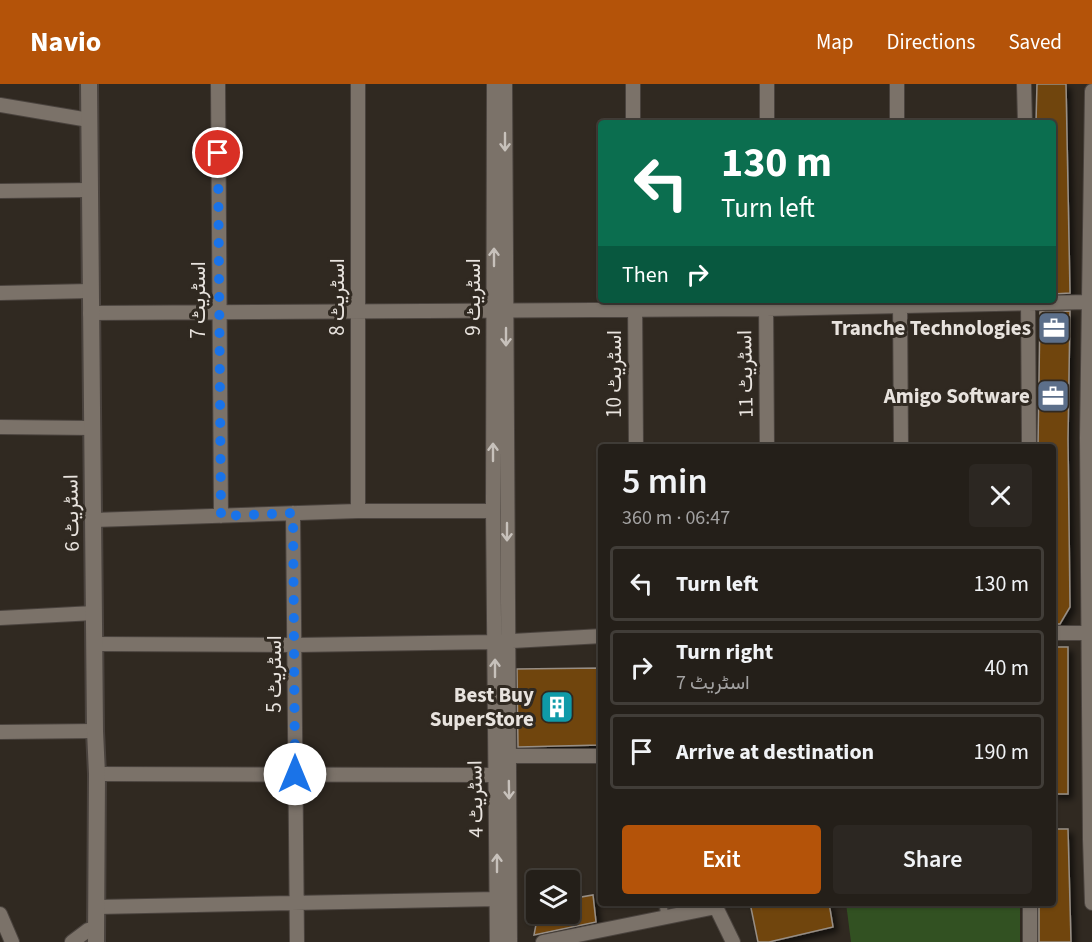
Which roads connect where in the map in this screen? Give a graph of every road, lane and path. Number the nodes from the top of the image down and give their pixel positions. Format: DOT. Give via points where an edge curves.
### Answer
graph roads {
  1 [pos="89,84"];
  2 [pos="218,84"];
  3 [pos="358,84"];
  4 [pos="494,84"];
  5 [pos="505,84"];
  6 [pos="633,84"];
  7 [pos="767,84"];
  8 [pos="897,84"];
  9 [pos="1024,84"];
  10 [pos="1092,91"];
  11 [pos="0,105"];
  12 [pos="89,120"];
  13 [pos="633,120"];
  14 [pos="767,120"];
  15 [pos="897,120"];
  16 [pos="1025,120"];
  17 [pos="90,190"];
  18 [pos="0,191"];
  19 [pos="90,291"];
  20 [pos="0,293"];
  21 [pos="1056,302"];
  22 [pos="1088,302"];
  23 [pos="900,303"];
  24 [pos="1028,303"];
  25 [pos="635,305"];
  26 [pos="766,305"];
  27 [pos="358,310"];
  28 [pos="500,312"];
  29 [pos="90,314"];
  30 [pos="219,314"];
  31 [pos="0,427"];
  32 [pos="92,428"];
  33 [pos="1089,438"];
  34 [pos="636,444"];
  35 [pos="767,444"];
  36 [pos="901,444"];
  37 [pos="1029,444"];
  38 [pos="493,510"];
  39 [pos="358,511"];
  40 [pos="293,513"];
  41 [pos="221,516"];
  42 [pos="94,520"];
  43 [pos="94,613"];
  44 [pos="0,618"];
  45 [pos="1056,633"];
  46 [pos="1089,633"];
  47 [pos="598,636"];
  48 [pos="501,641"];
  49 [pos="95,644"];
  50 [pos="296,645"];
  51 [pos="95,731"];
  52 [pos="0,732"];
  53 [pos="502,756"];
  54 [pos="598,756"];
  55 [pos="97,774"];
  56 [pos="295,774"];
  57 [pos="496,775"];
  58 [pos="497,899"];
  59 [pos="298,903"];
  60 [pos="1092,903"];
  61 [pos="662,906"];
  62 [pos="711,906"];
  63 [pos="716,906"];
  64 [pos="1030,906"];
  65 [pos="97,907"];
  66 [pos="0,914"];
  67 [pos="665,918"];
  68 [pos="96,935"];
  69 [pos="12,942"];
  70 [pos="72,942"];
  71 [pos="297,942"];
  72 [pos="497,942"];
  73 [pos="510,942"];
  74 [pos="543,942"];
  75 [pos="734,942"];
  76 [pos="1030,942"];
  1 -- 12 [label="street, اسٹریٹ 6"];
  2 -- 30 [label="street, اسٹریٹ 7"];
  3 -- 27 [label="street, اسٹریٹ 8"];
  28 -- 4 [label="street, اسٹریٹ 9, one-way"];
  5 -- 28 [label="street, one-way"];
  6 -- 13 [label="street"];
  7 -- 14 [label="street"];
  8 -- 15 [label="street"];
  9 -- 16 [label="street"];
  10 -- 22 [label="street"];
  11 -- 12 [label="street"];
  12 -- 17 [label="street, اسٹریٹ 6"];
  17 -- 18 [label="street"];
  17 -- 19 [label="street, اسٹریٹ 6"];
  19 -- 20 [label="street"];
  19 -- 29 [label="street, اسٹریٹ 6"];
  21 -- 22 [label="street"];
  22 -- 33 [label="street"];
  23 -- 26 [label="street"];
  23 -- 36 [label="street"];
  24 -- 37 [label="street"];
  25 -- 26 [label="street"];
  25 -- 28 [label="street"];
  25 -- 34 [label="street, اسٹریٹ 10"];
  26 -- 35 [label="street, اسٹریٹ 11"];
  27 -- 28 [label="street"];
  27 -- 30 [label="street"];
  27 -- 39 [label="street, اسٹریٹ 8"];
  38 -- 28 [label="street, اسٹریٹ 9, one-way"];
  28 -- 48 [label="street, one-way"];
  29 -- 30 [label="street"];
  29 -- 32 [label="street, اسٹریٹ 6"];
  30 -- 41 [label="street, اسٹریٹ 7"];
  31 -- 32 [label="street"];
  32 -- 42 [label="street, اسٹریٹ 6"];
  33 -- 46 [label="street"];
  38 -- 39 [label="street"];
  38 -- 48 [label="street"];
  39 -- 40 [label="street"];
  40 -- 41 [label="street"];
  40 -- 50 [label="street, اسٹریٹ 5"];
  41 -- 42 [label="street"];
  42 -- 43 [label="street, اسٹریٹ 6"];
  43 -- 44 [label="street"];
  43 -- 49 [label="street, اسٹریٹ 6"];
  45 -- 46 [label="street"];
  46 -- 60 [label="street"];
  47 -- 48 [label="street"];
  48 -- 50 [label="street"];
  48 -- 53 [label="street"];
  49 -- 50 [label="street"];
  49 -- 51 [label="street, اسٹریٹ 6"];
  50 -- 56 [label="street, اسٹریٹ 5"];
  51 -- 52 [label="street"];
  51 -- 55 [label="street, اسٹریٹ 6"];
  53 -- 54 [label="street"];
  53 -- 57 [label="street, اسٹریٹ 4"];
  53 -- 73 [label="street, one-way"];
  55 -- 56 [label="street"];
  55 -- 65 [label="street, اسٹریٹ 6"];
  56 -- 57 [label="street"];
  56 -- 59 [label="street, اسٹریٹ 5"];
  58 -- 57 [label="street, اسٹریٹ 4, one-way"];
  58 -- 59 [label="street"];
  58 -- 72 [label="street, اسٹریٹ 4"];
  59 -- 65 [label="street"];
  59 -- 71 [label="street, اسٹریٹ 5"];
  61 -- 67 [label="lane"];
  62 -- 67 [label="street"];
  63 -- 75 [label="street"];
  64 -- 76 [label="street"];
  65 -- 68 [label="street, اسٹریٹ 6"];
  66 -- 69 [label="street"];
  67 -- 74 [label="street"];
  68 -- 70 [label="street" via="88,930"];
}
